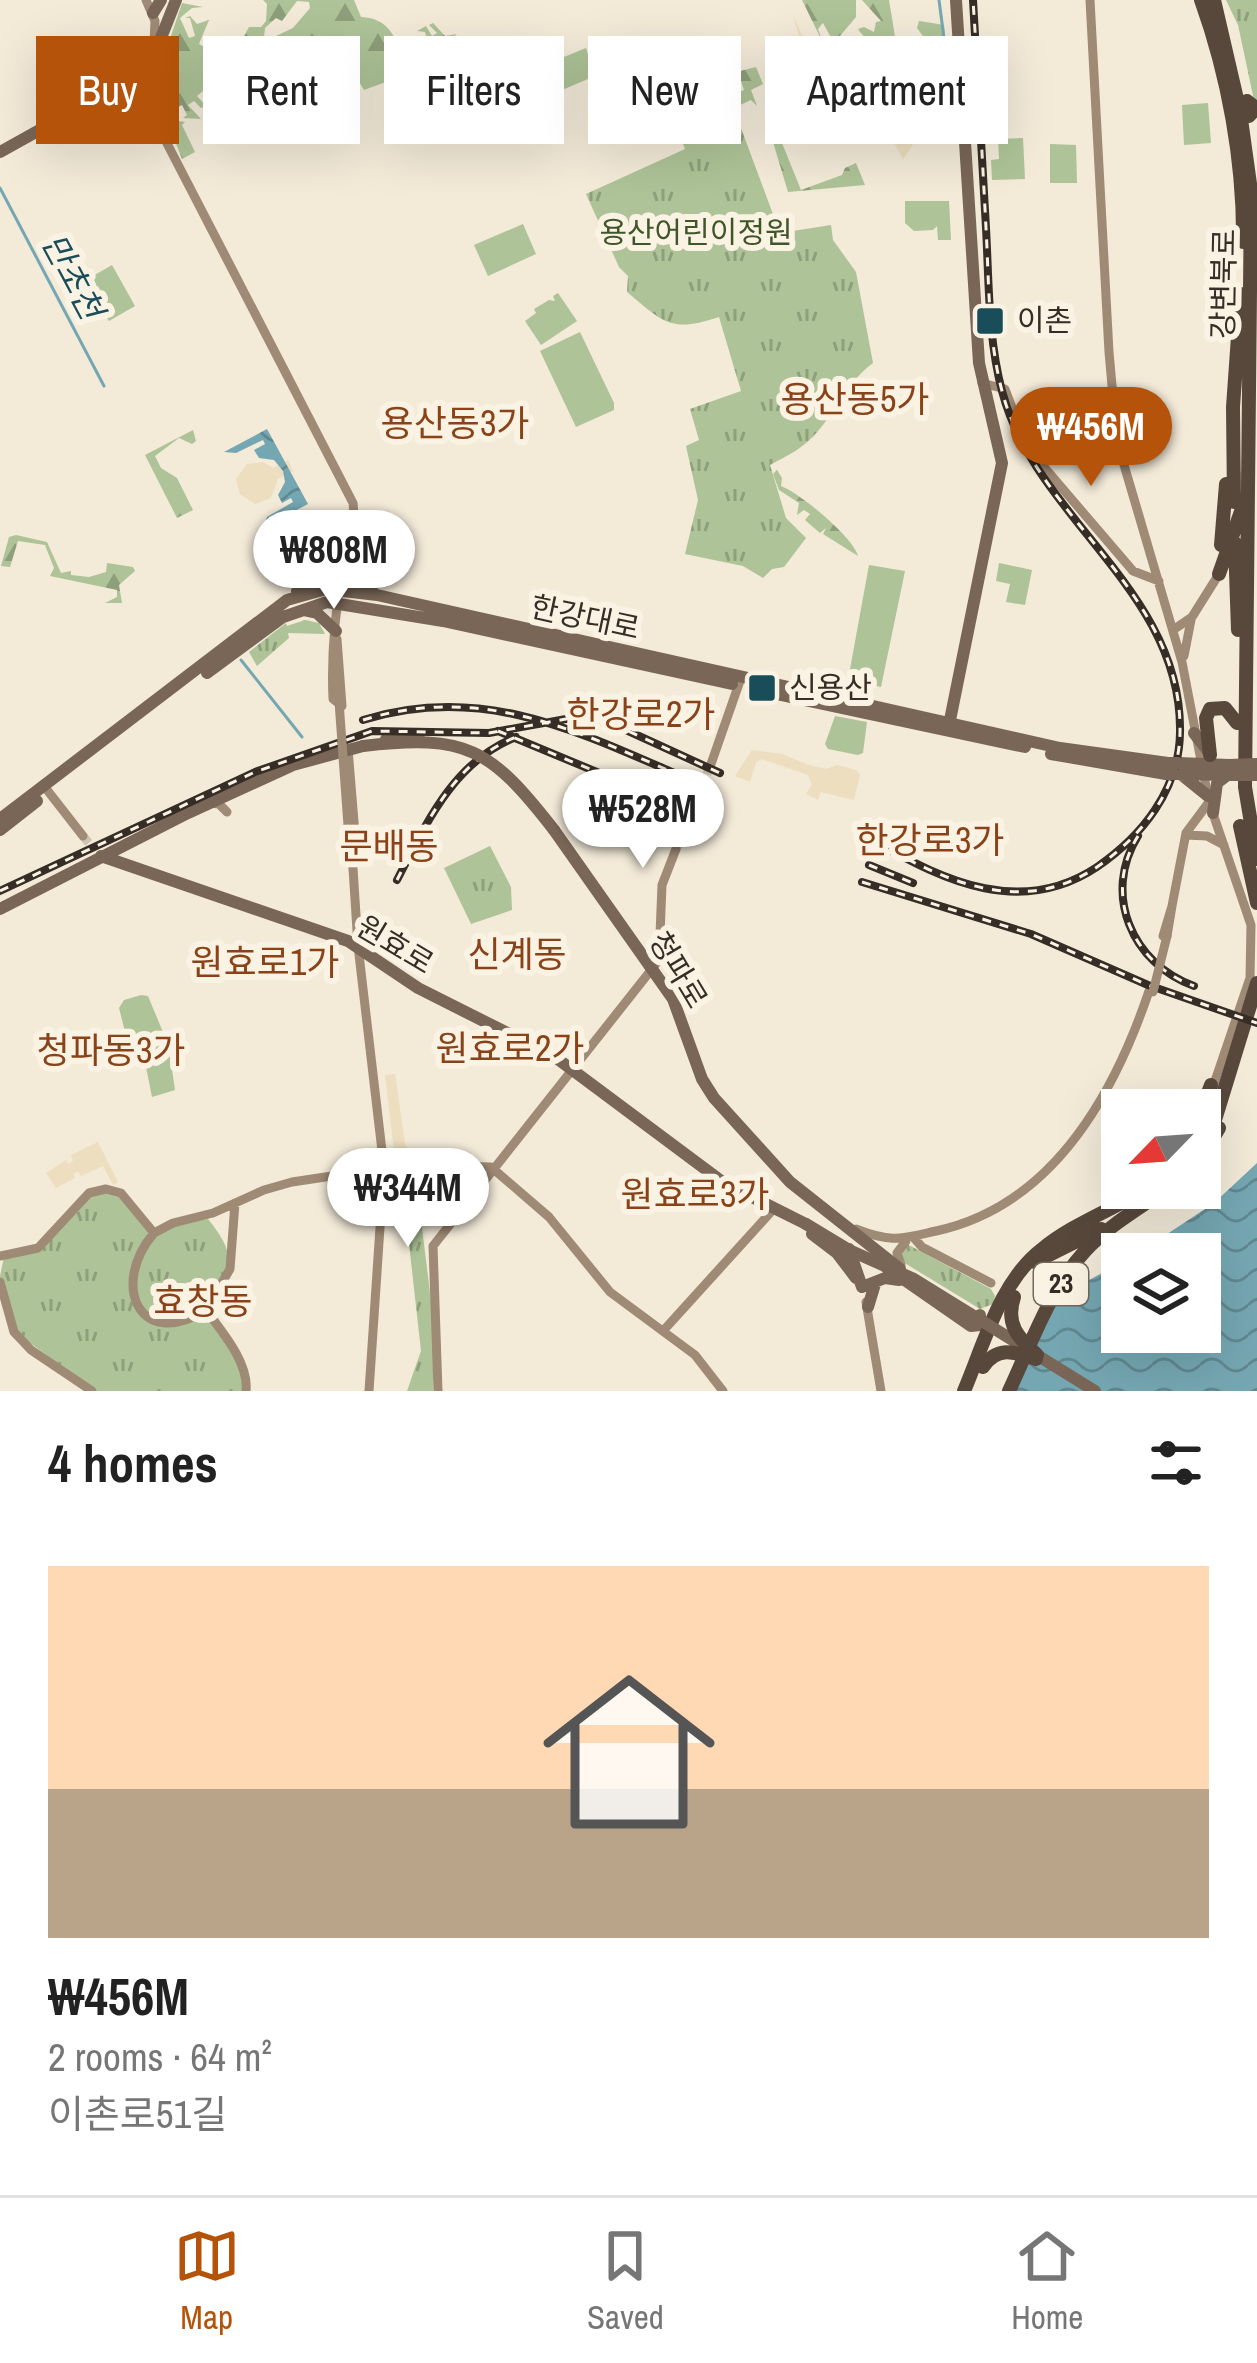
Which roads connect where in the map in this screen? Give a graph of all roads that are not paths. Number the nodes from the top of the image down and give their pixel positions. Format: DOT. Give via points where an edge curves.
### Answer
graph roads {
  1 [pos="958,0"];
  2 [pos="1090,0"];
  3 [pos="1199,0"];
  4 [pos="1216,0"];
  5 [pos="164,3"];
  6 [pos="155,30"];
  7 [pos="153,36"];
  8 [pos="153,36"];
  9 [pos="1200,38"];
  10 [pos="1250,108"];
  11 [pos="36,133"];
  12 [pos="167,144"];
  13 [pos="0,152"];
  14 [pos="1251,191"];
  15 [pos="1255,242"];
  16 [pos="1250,322"];
  17 [pos="1239,342"];
  18 [pos="982,383"];
  19 [pos="1233,407"];
  20 [pos="1241,472"];
  21 [pos="1234,502"];
  22 [pos="1242,521"];
  23 [pos="1235,543"];
  24 [pos="348,547"];
  25 [pos="1219,574"];
  26 [pos="1159,581"];
  27 [pos="339,595"];
  28 [pos="377,595"];
  29 [pos="292,605"];
  30 [pos="367,608"];
  31 [pos="1168,613"];
  32 [pos="1191,618"];
  33 [pos="1238,618"];
  34 [pos="1173,630"];
  35 [pos="336,631"];
  36 [pos="1182,662"];
  37 [pos="740,682"];
  38 [pos="337,695"];
  39 [pos="954,705"];
  40 [pos="1237,724"];
  41 [pos="948,727"];
  42 [pos="969,727"];
  43 [pos="1194,731"];
  44 [pos="354,747"];
  45 [pos="327,754"];
  46 [pos="711,764"];
  47 [pos="1204,764"];
  48 [pos="1257,764"];
  49 [pos="1174,767"];
  50 [pos="1229,768"];
  51 [pos="1257,775"];
  52 [pos="47,789"];
  53 [pos="210,803"];
  54 [pos="1211,808"];
  55 [pos="227,812"];
  56 [pos="1247,818"];
  57 [pos="0,819"];
  58 [pos="0,830"];
  59 [pos="1186,835"];
  60 [pos="83,836"];
  61 [pos="1257,839"];
  62 [pos="1223,845"];
  63 [pos="676,849"];
  64 [pos="98,852"];
  65 [pos="1257,860"];
  66 [pos="354,893"];
  67 [pos="1257,903"];
  68 [pos="0,906"];
  69 [pos="356,928"];
  70 [pos="344,939"];
  71 [pos="358,946"];
  72 [pos="368,966"];
  73 [pos="652,970"];
  74 [pos="1257,982"];
  75 [pos="1151,991"];
  76 [pos="1257,1014"];
  77 [pos="572,1069"];
  78 [pos="1215,1089"];
  79 [pos="1215,1089"];
  80 [pos="1221,1124"];
  81 [pos="491,1167"];
  82 [pos="387,1168"];
  83 [pos="796,1187"];
  84 [pos="817,1201"];
  85 [pos="236,1203"];
  86 [pos="768,1207"];
  87 [pos="1110,1209"];
  88 [pos="1116,1209"];
  89 [pos="1133,1209"];
  90 [pos="1104,1214"];
  91 [pos="1124,1218"];
  92 [pos="805,1223"];
  93 [pos="154,1233"];
  94 [pos="931,1235"];
  95 [pos="867,1237"];
  96 [pos="910,1239"];
  97 [pos="834,1242"];
  98 [pos="882,1248"];
  99 [pos="928,1250"];
  100 [pos="0,1256"];
  101 [pos="901,1273"];
  102 [pos="0,1282"];
  103 [pos="991,1282"];
  104 [pos="866,1283"];
  105 [pos="868,1306"];
  106 [pos="206,1310"];
  107 [pos="998,1318"];
  108 [pos="973,1319"];
  109 [pos="663,1331"];
  110 [pos="1037,1358"];
  111 [pos="972,1378"];
  112 [pos="92,1391"];
  113 [pos="246,1391"];
  114 [pos="372,1391"];
  115 [pos="438,1391"];
  116 [pos="723,1391"];
  117 [pos="881,1391"];
  118 [pos="1009,1391"];
  119 [pos="1091,1391"];
  1 -- 18 [label="main road"];
  2 -- 26 [label="street" via="1113,411"];
  3 -- 9 [label="highway"];
  3 -- 17 [label="highway, 강변북로" via="1217,44 1240,188"];
  4 -- 10 [label="highway" via="1232,30"];
  4 -- 14 [label="highway, 강변북로"];
  5 -- 6 [label="street"];
  5 -- 8 [label="main road"];
  6 -- 7 [label="main road"];
  10 -- 14 [label="highway"];
  11 -- 13 [label="main road"];
  12 -- 24 [label="street" via="350,495"];
  14 -- 15 [label="highway, 강변북로"];
  15 -- 16 [label="highway, 강변북로"];
  16 -- 25 [label="highway" via="1245,496"];
  16 -- 56 [label="highway, 강변북로"];
  17 -- 19 [label="highway, 강변북로"];
  17 -- 20 [label="highway, 강변북로"];
  18 -- 26 [label="street" via="1005,389 1044,466 1114,552 1133,572"];
  18 -- 39 [label="main road" via="1001,467"];
  19 -- 21 [label="highway, 강변북로"];
  19 -- 25 [label="highway"];
  22 -- 33 [label="highway"];
  23 -- 33 [label="highway"];
  24 -- 27 [label="street"];
  24 -- 28 [label="main road" via="358,578"];
  24 -- 29 [label="main road"];
  25 -- 32 [label="street"];
  26 -- 31 [label="street"];
  27 -- 28 [label="main road, 한강대로"];
  27 -- 29 [label="main road, 한강대로" via="309,592"];
  27 -- 30 [label="main road, 한강대로"];
  27 -- 35 [label="street"];
  28 -- 37 [label="main road, 한강대로"];
  29 -- 35 [label="main road"];
  29 -- 52 [label="main road, 한강대로"];
  30 -- 35 [label="main road"];
  30 -- 37 [label="main road, 한강대로"];
  31 -- 32 [label="street"];
  31 -- 34 [label="street"];
  32 -- 34 [label="street"];
  32 -- 36 [label="street"];
  33 -- 40 [label="highway"];
  34 -- 36 [label="street"];
  35 -- 38 [label="street"];
  35 -- 66 [label="street, bridge"];
  36 -- 43 [label="street"];
  37 -- 41 [label="main road, 한강대로"];
  37 -- 46 [label="street"];
  39 -- 41 [label="main road"];
  39 -- 42 [label="main road"];
  40 -- 47 [label="highway" via="1225,708 1210,709"];
  40 -- 67 [label="highway" via="1238,812"];
  41 -- 42 [label="main road, 한강대로"];
  41 -- 49 [label="main road, 한강대로" via="1103,765"];
  42 -- 49 [label="main road, 한강대로"];
  43 -- 47 [label="main road"];
  43 -- 49 [label="main road"];
  44 -- 45 [label="main road, 청파로"];
  44 -- 66 [label="street"];
  44 -- 73 [label="main road, 청파로, bridge" via="435,741 474,752 515,782"];
  45 -- 53 [label="main road, 청파로"];
  45 -- 66 [label="street" via="341,765"];
  47 -- 49 [label="main road, 한강대로"];
  47 -- 50 [label="main road, 한강대로"];
  47 -- 50 [label="main road"];
  47 -- 54 [label="street"];
  48 -- 50 [label="main road, bridge"];
  49 -- 54 [label="main road"];
  50 -- 51 [label="main road, bridge"];
  50 -- 54 [label="main road"];
  52 -- 57 [label="main road, 한강대로"];
  52 -- 58 [label="main road, 한강대로"];
  52 -- 60 [label="street"];
  53 -- 55 [label="street"];
  53 -- 64 [label="main road, 청파로"];
  54 -- 59 [label="street"];
  54 -- 59 [label="street"];
  54 -- 62 [label="street"];
  56 -- 61 [label="highway"];
  56 -- 65 [label="highway, 강변북로"];
  59 -- 62 [label="street"];
  59 -- 75 [label="street, bridge"];
  62 -- 78 [label="street" via="1249,964"];
  63 -- 73 [label="street" via="662,885 662,954"];
  64 -- 68 [label="main road, 청파로"];
  64 -- 70 [label="main road, 원효로"];
  66 -- 69 [label="street"];
  69 -- 70 [label="main road"];
  69 -- 71 [label="street"];
  70 -- 71 [label="main road, 원효로"];
  71 -- 72 [label="main road, 원효로"];
  72 -- 77 [label="main road, 원효로"];
  72 -- 82 [label="street"];
  73 -- 77 [label="street"];
  73 -- 83 [label="main road, 청파로" via="679,1010 707,1089"];
  74 -- 79 [label="highway"];
  75 -- 94 [label="street" via="1101,1108 1053,1172 970,1225"];
  75 -- 96 [label="street" via="1097,1107 1051,1168 963,1225"];
  76 -- 80 [label="highway"];
  77 -- 81 [label="street"];
  77 -- 86 [label="main road, 원효로"];
  81 -- 82 [label="street"];
  81 -- 109 [label="street" via="569,1238 610,1292"];
  81 -- 115 [label="street" via="433,1246"];
  82 -- 85 [label="street" via="292,1182"];
  82 -- 114 [label="street"];
  83 -- 84 [label="main road, 청파로"];
  83 -- 86 [label="main road"];
  84 -- 92 [label="main road" via="805,1207"];
  84 -- 95 [label="main road, 청파로"];
  85 -- 93 [label="street"];
  85 -- 106 [label="street" via="230,1269"];
  86 -- 92 [label="main road, 원효로"];
  86 -- 97 [label="main road, 원효로"];
  86 -- 109 [label="street"];
  87 -- 90 [label="highway"];
  88 -- 90 [label="highway, 23"];
  89 -- 91 [label="highway, 23"];
  90 -- 107 [label="highway, 23" via="1043,1248"];
  91 -- 107 [label="highway" via="1030,1267"];
  91 -- 118 [label="highway, 23" via="1069,1271"];
  92 -- 97 [label="main road, 원효로"];
  92 -- 107 [label="main road, 원효로, bridge"];
  93 -- 100 [label="street" via="121,1192 106,1189 89,1193 38,1248"];
  93 -- 106 [label="street" via="131,1271 141,1312 174,1324"];
  94 -- 96 [label="street"];
  94 -- 99 [label="street"];
  95 -- 98 [label="main road, 청파로"];
  95 -- 101 [label="main road, 청파로"];
  96 -- 98 [label="street"];
  96 -- 99 [label="street"];
  96 -- 101 [label="street" via="897,1253"];
  97 -- 104 [label="main road, 원효로"];
  98 -- 101 [label="main road, 청파로"];
  99 -- 103 [label="street"];
  101 -- 104 [label="main road"];
  101 -- 107 [label="main road, bridge"];
  101 -- 107 [label="main road, bridge" via="924,1294"];
  101 -- 108 [label="main road, 청파로"];
  102 -- 112 [label="street" via="14,1332"];
  103 -- 107 [label="highway" via="1004,1287"];
  104 -- 105 [label="main road"];
  105 -- 117 [label="street"];
  106 -- 113 [label="street" via="240,1360"];
  107 -- 108 [label="highway"];
  107 -- 108 [label="highway" via="980,1335"];
  107 -- 110 [label="main road, bridge"];
  107 -- 110 [label="highway, bridge" via="1010,1314"];
  107 -- 111 [label="highway, 23"];
  109 -- 116 [label="street"];
  110 -- 111 [label="highway, bridge" via="1003,1351"];
  110 -- 119 [label="main road, bridge"];
}
